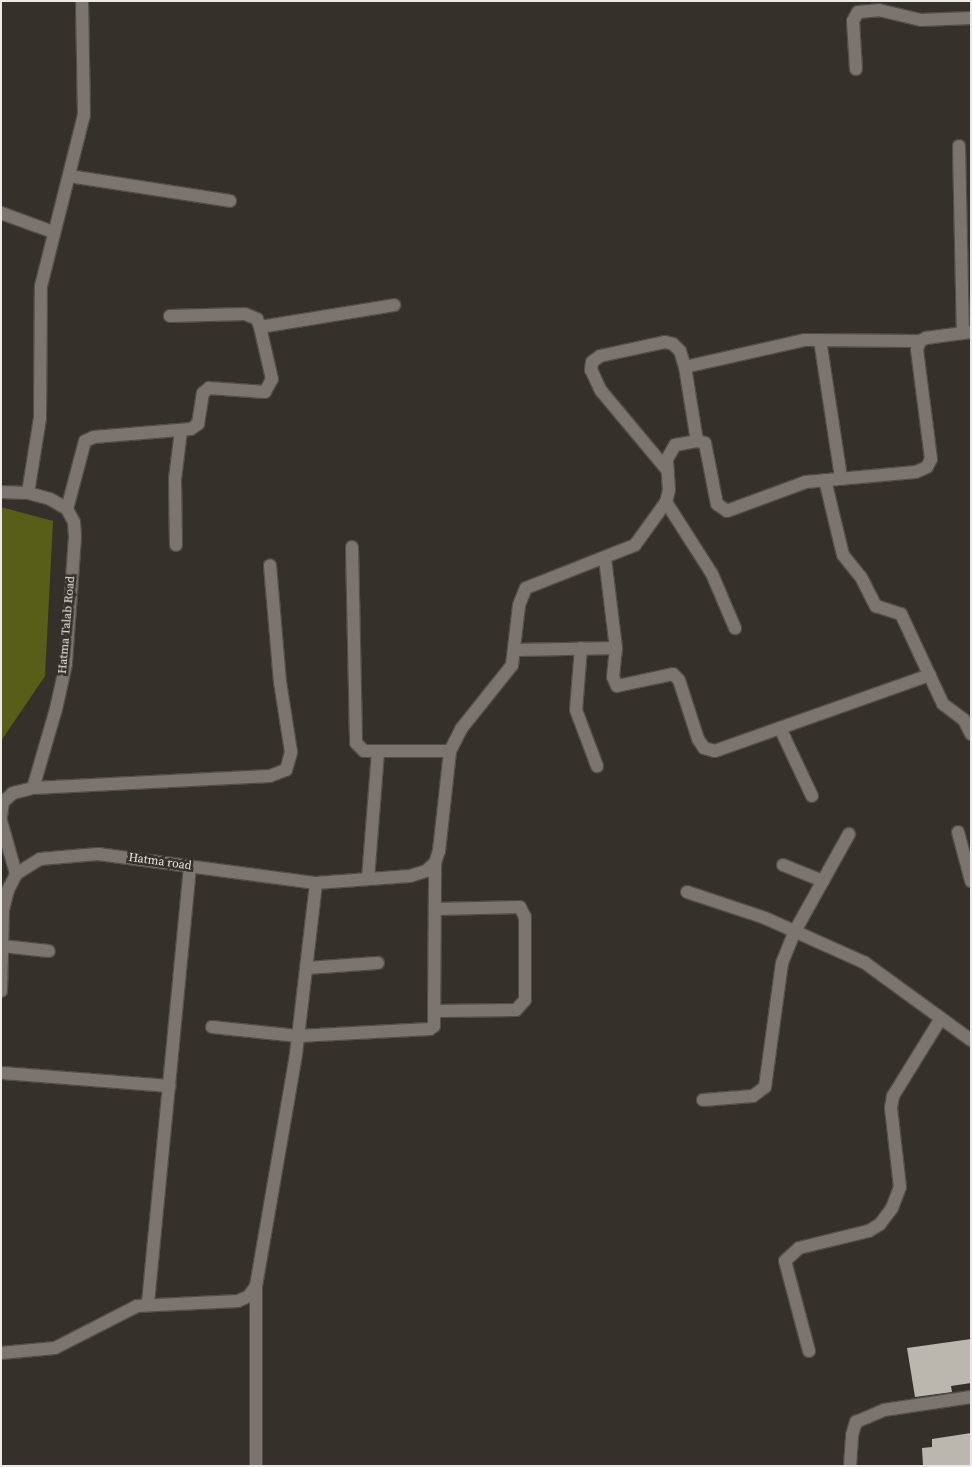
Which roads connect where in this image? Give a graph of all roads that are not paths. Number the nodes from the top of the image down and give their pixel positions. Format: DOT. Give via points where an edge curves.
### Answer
graph roads {
  1 [pos="82,1"];
  2 [pos="971,18"];
  3 [pos="856,69"];
  4 [pos="959,146"];
  5 [pos="69,176"];
  6 [pos="230,201"];
  7 [pos="1,213"];
  8 [pos="53,232"];
  9 [pos="394,305"];
  10 [pos="170,316"];
  11 [pos="260,327"];
  12 [pos="967,332"];
  13 [pos="820,340"];
  14 [pos="920,341"];
  15 [pos="685,367"];
  16 [pos="181,431"];
  17 [pos="697,441"];
  18 [pos="668,471"];
  19 [pos="841,477"];
  20 [pos="825,480"];
  21 [pos="1,492"];
  22 [pos="28,493"];
  23 [pos="666,502"];
  24 [pos="67,509"];
  25 [pos="176,545"];
  26 [pos="352,547"];
  27 [pos="605,558"];
  28 [pos="270,565"];
  29 [pos="735,628"];
  30 [pos="581,648"];
  31 [pos="616,648"];
  32 [pos="515,650"];
  33 [pos="930,675"];
  34 [pos="780,728"];
  35 [pos="971,734"];
  36 [pos="378,751"];
  37 [pos="450,751"];
  38 [pos="597,766"];
  39 [pos="32,788"];
  40 [pos="7,793"];
  41 [pos="812,796"];
  42 [pos="1,816"];
  43 [pos="1,821"];
  44 [pos="958,832"];
  45 [pos="849,834"];
  46 [pos="783,865"];
  47 [pos="190,866"];
  48 [pos="430,867"];
  49 [pos="16,874"];
  50 [pos="368,879"];
  51 [pos="971,881"];
  52 [pos="823,882"];
  53 [pos="316,883"];
  54 [pos="687,892"];
  55 [pos="437,909"];
  56 [pos="795,932"];
  57 [pos="49,951"];
  58 [pos="2,953"];
  59 [pos="378,964"];
  60 [pos="306,968"];
  61 [pos="1,991"];
  62 [pos="436,1011"];
  63 [pos="940,1020"];
  64 [pos="212,1027"];
  65 [pos="298,1036"];
  66 [pos="971,1040"];
  67 [pos="1,1073"];
  68 [pos="169,1086"];
  69 [pos="703,1100"];
  70 [pos="256,1286"];
  71 [pos="148,1303"];
  72 [pos="809,1351"];
  73 [pos="1,1353"];
  74 [pos="971,1396"];
  75 [pos="256,1466"];
  76 [pos="850,1466"];
  1 -- 5 [label="street" via="84,115"];
  2 -- 3 [label="street" via="921,20 879,10 858,12 853,21"];
  4 -- 12 [label="street"];
  5 -- 6 [label="street"];
  5 -- 8 [label="street"];
  7 -- 8 [label="street"];
  8 -- 22 [label="street" via="40,286 40,418"];
  9 -- 11 [label="street"];
  10 -- 11 [label="street" via="245,314 257,319"];
  11 -- 16 [label="street" via="271,386 265,392 256,393 220,386 209,388 203,392 198,424"];
  12 -- 14 [label="street"];
  13 -- 14 [label="street"];
  13 -- 15 [label="street" via="783,343"];
  13 -- 19 [label="street"];
  14 -- 19 [label="street" via="917,360 930,448 927,467 916,472"];
  15 -- 17 [label="street"];
  15 -- 18 [label="street" via="673,344 658,341 600,356 592,362 594,379 601,391"];
  16 -- 24 [label="street" via="94,436 85,441"];
  16 -- 25 [label="street" via="175,479"];
  17 -- 18 [label="street" via="674,445 669,452"];
  17 -- 20 [label="street" via="708,448 717,504 727,511 791,485"];
  18 -- 23 [label="street"];
  19 -- 20 [label="street"];
  20 -- 33 [label="street" via="843,555 861,577 876,606 901,614"];
  21 -- 22 [label="street"];
  22 -- 24 [label="street" via="50,499"];
  23 -- 27 [label="street" via="635,545"];
  23 -- 29 [label="street" via="712,574"];
  24 -- 39 [label="street, Hatma Talab Road" via="74,522 75,537 66,664"];
  26 -- 36 [label="street" via="356,744 364,751"];
  27 -- 31 [label="street"];
  27 -- 32 [label="street" via="526,588 519,605"];
  28 -- 39 [label="street" via="279,674 290,752 286,770 270,776"];
  30 -- 31 [label="street"];
  30 -- 32 [label="street"];
  30 -- 38 [label="street" via="576,710"];
  31 -- 34 [label="street" via="613,676 617,686 625,687 666,674 673,674 679,680 698,740 704,748 715,751"];
  32 -- 37 [label="street" via="505,677 461,729"];
  33 -- 34 [label="street"];
  33 -- 35 [label="street" via="943,704 964,720"];
  34 -- 41 [label="street"];
  36 -- 37 [label="street"];
  36 -- 50 [label="street"];
  37 -- 48 [label="street"];
  39 -- 40 [label="street"];
  40 -- 42 [label="street"];
  43 -- 49 [label="street"];
  44 -- 51 [label="street"];
  45 -- 52 [label="street"];
  46 -- 52 [label="street"];
  47 -- 49 [label="street, Hatma road" via="98,854 63,854 40,859"];
  47 -- 53 [label="street, Hatma road"];
  47 -- 68 [label="street"];
  48 -- 50 [label="street, Hatma road"];
  48 -- 55 [label="street"];
  49 -- 58 [label="street" via="3,910"];
  50 -- 53 [label="street, Hatma road"];
  52 -- 56 [label="street"];
  53 -- 60 [label="street"];
  54 -- 56 [label="street" via="742,908"];
  55 -- 62 [label="street"];
  55 -- 62 [label="street" via="520,907 525,917 525,1000 516,1010"];
  56 -- 63 [label="street" via="878,971"];
  56 -- 69 [label="street" via="782,963 765,1087 753,1096"];
  57 -- 58 [label="street"];
  58 -- 61 [label="street"];
  59 -- 60 [label="street"];
  60 -- 65 [label="street"];
  62 -- 65 [label="street" via="434,1026 430,1029"];
  63 -- 66 [label="street"];
  63 -- 72 [label="street" via="893,1096 891,1108 900,1187 892,1208 880,1224 869,1231 799,1248 785,1262"];
  64 -- 65 [label="street"];
  65 -- 70 [label="street"];
  67 -- 68 [label="street"];
  68 -- 71 [label="street"];
  70 -- 71 [label="street" via="249,1296 238,1301"];
  70 -- 75 [label="street"];
  71 -- 73 [label="street" via="55,1348"];
  74 -- 76 [label="street" via="884,1410 864,1417 856,1422 852,1435"];
}
